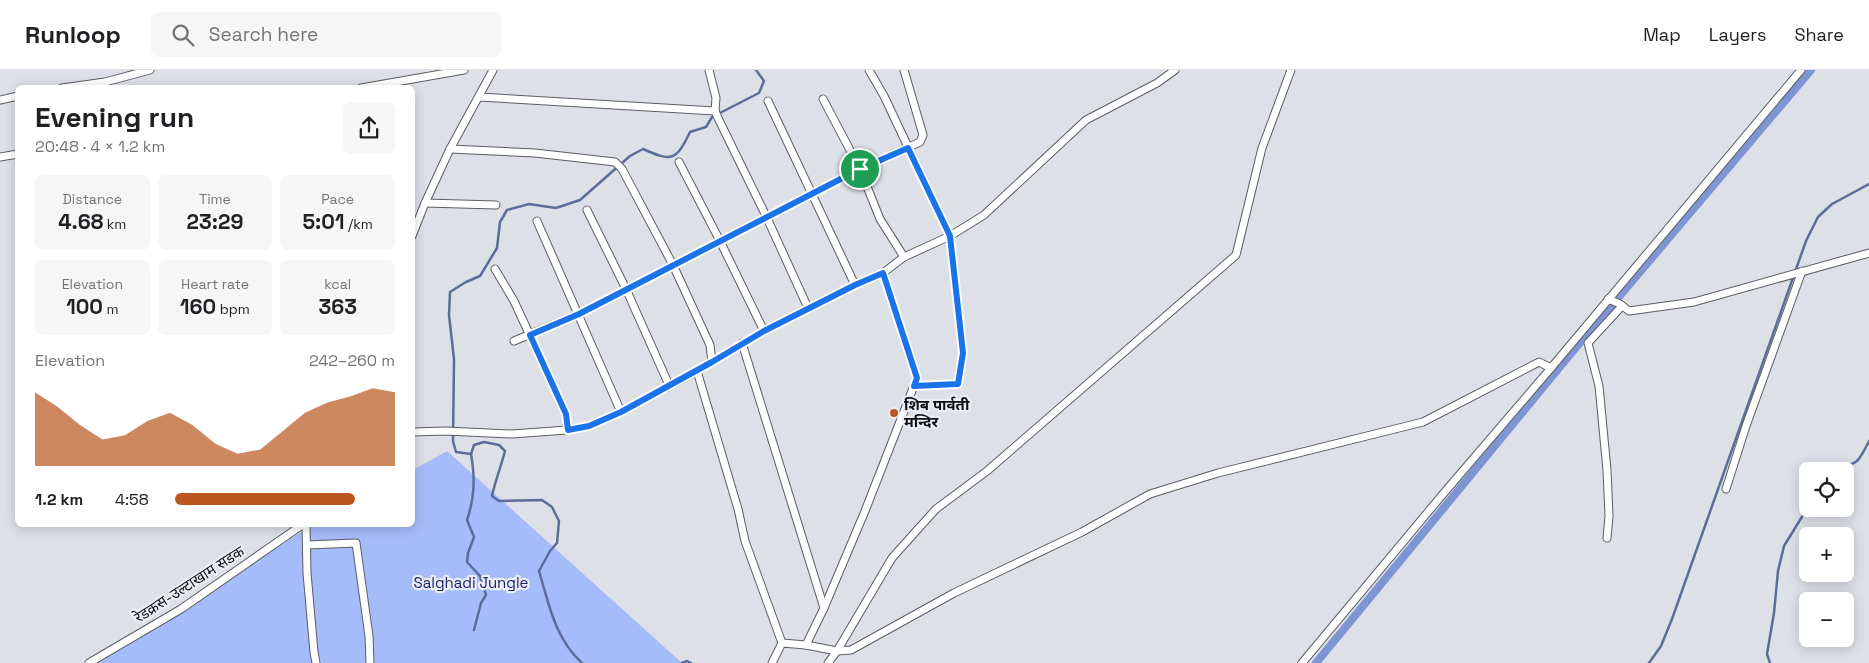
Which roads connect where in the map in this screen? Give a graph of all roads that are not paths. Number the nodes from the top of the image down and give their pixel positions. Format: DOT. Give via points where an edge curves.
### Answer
graph roads {
  1 [pos="150,70"];
  2 [pos="464,70"];
  3 [pos="493,70"];
  4 [pos="709,70"];
  5 [pos="869,70"];
  6 [pos="904,70"];
  7 [pos="1175,70"];
  8 [pos="1291,70"];
  9 [pos="1801,70"];
  10 [pos="84,85"];
  11 [pos="378,85"];
  12 [pos="15,97"];
  13 [pos="479,97"];
  14 [pos="823,99"];
  15 [pos="0,100"];
  16 [pos="768,101"];
  17 [pos="716,114"];
  18 [pos="908,148"];
  19 [pos="450,149"];
  20 [pos="15,154"];
  21 [pos="0,157"];
  22 [pos="679,162"];
  23 [pos="860,169"];
  24 [pos="812,194"];
  25 [pos="425,203"];
  26 [pos="496,205"];
  27 [pos="587,210"];
  28 [pos="768,218"];
  29 [pos="537,221"];
  30 [pos="415,228"];
  31 [pos="950,236"];
  32 [pos="720,241"];
  33 [pos="1869,253"];
  34 [pos="904,257"];
  35 [pos="673,265"];
  36 [pos="495,269"];
  37 [pos="1800,271"];
  38 [pos="883,273"];
  39 [pos="855,285"];
  40 [pos="626,289"];
  41 [pos="1610,300"];
  42 [pos="1621,305"];
  43 [pos="808,308"];
  44 [pos="579,314"];
  45 [pos="764,331"];
  46 [pos="530,335"];
  47 [pos="514,341"];
  48 [pos="742,343"];
  49 [pos="712,362"];
  50 [pos="1551,368"];
  51 [pos="696,371"];
  52 [pos="669,385"];
  53 [pos="914,386"];
  54 [pos="621,412"];
  55 [pos="568,430"];
  56 [pos="415,432"];
  57 [pos="1726,489"];
  58 [pos="299,527"];
  59 [pos="306,527"];
  60 [pos="1607,538"];
  61 [pos="307,545"];
  62 [pos="824,608"];
  63 [pos="782,643"];
  64 [pos="806,645"];
  65 [pos="837,651"];
  66 [pos="89,663"];
  67 [pos="316,663"];
  68 [pos="370,663"];
  69 [pos="772,663"];
  70 [pos="828,663"];
  71 [pos="1302,663"];
  1 -- 10 [label="street"];
  2 -- 11 [label="street"];
  3 -- 13 [label="street"];
  4 -- 17 [label="street" via="716,98"];
  5 -- 18 [label="street"];
  6 -- 18 [label="street" via="923,135 920,142"];
  7 -- 31 [label="street" via="1086,120 984,215"];
  8 -- 65 [label="street" via="1262,148 1236,255 987,472 936,509 892,558"];
  9 -- 41 [label="street"];
  12 -- 15 [label="street"];
  13 -- 17 [label="street"];
  13 -- 19 [label="street"];
  14 -- 23 [label="street"];
  16 -- 24 [label="street"];
  17 -- 28 [label="street"];
  18 -- 23 [label="street"];
  18 -- 31 [label="street"];
  19 -- 25 [label="street"];
  19 -- 35 [label="street" via="535,153 615,162 622,169"];
  20 -- 21 [label="street"];
  22 -- 32 [label="street"];
  23 -- 24 [label="street"];
  23 -- 34 [label="street" via="880,218"];
  24 -- 28 [label="street"];
  24 -- 39 [label="street"];
  25 -- 26 [label="street"];
  25 -- 30 [label="street"];
  27 -- 40 [label="street"];
  28 -- 32 [label="street"];
  28 -- 43 [label="street"];
  29 -- 44 [label="street"];
  31 -- 34 [label="street"];
  31 -- 53 [label="street" via="963,353 958,384"];
  32 -- 35 [label="street"];
  32 -- 45 [label="street"];
  33 -- 37 [label="street"];
  34 -- 38 [label="street"];
  35 -- 40 [label="street"];
  35 -- 49 [label="street" via="710,345"];
  36 -- 46 [label="street"];
  37 -- 42 [label="street" via="1694,302 1629,311"];
  37 -- 57 [label="street"];
  38 -- 39 [label="street"];
  38 -- 53 [label="street" via="917,378"];
  39 -- 43 [label="street"];
  40 -- 44 [label="street"];
  40 -- 52 [label="street"];
  41 -- 42 [label="street"];
  41 -- 50 [label="street"];
  42 -- 60 [label="street" via="1588,343 1600,386 1609,516"];
  43 -- 45 [label="street"];
  44 -- 46 [label="street"];
  44 -- 54 [label="street"];
  45 -- 48 [label="street"];
  46 -- 47 [label="street"];
  46 -- 55 [label="street" via="566,414"];
  48 -- 49 [label="street"];
  48 -- 62 [label="street"];
  49 -- 51 [label="street"];
  50 -- 65 [label="street" via="1539,362 1423,422 1218,473 1150,494 1082,532 954,592 850,650"];
  50 -- 71 [label="street"];
  51 -- 52 [label="street"];
  51 -- 63 [label="street" via="745,541"];
  52 -- 54 [label="street"];
  53 -- 62 [label="street"];
  54 -- 55 [label="street" via="589,426"];
  55 -- 56 [label="street" via="512,434"];
  58 -- 66 [label="street, रेडक्रस-उल्टाखाम सडक" via="181,609"];
  59 -- 61 [label="street"];
  61 -- 67 [label="street"];
  61 -- 68 [label="street" via="356,543"];
  62 -- 64 [label="street"];
  63 -- 64 [label="street"];
  63 -- 69 [label="street"];
  64 -- 65 [label="street"];
  65 -- 70 [label="street"];
}
